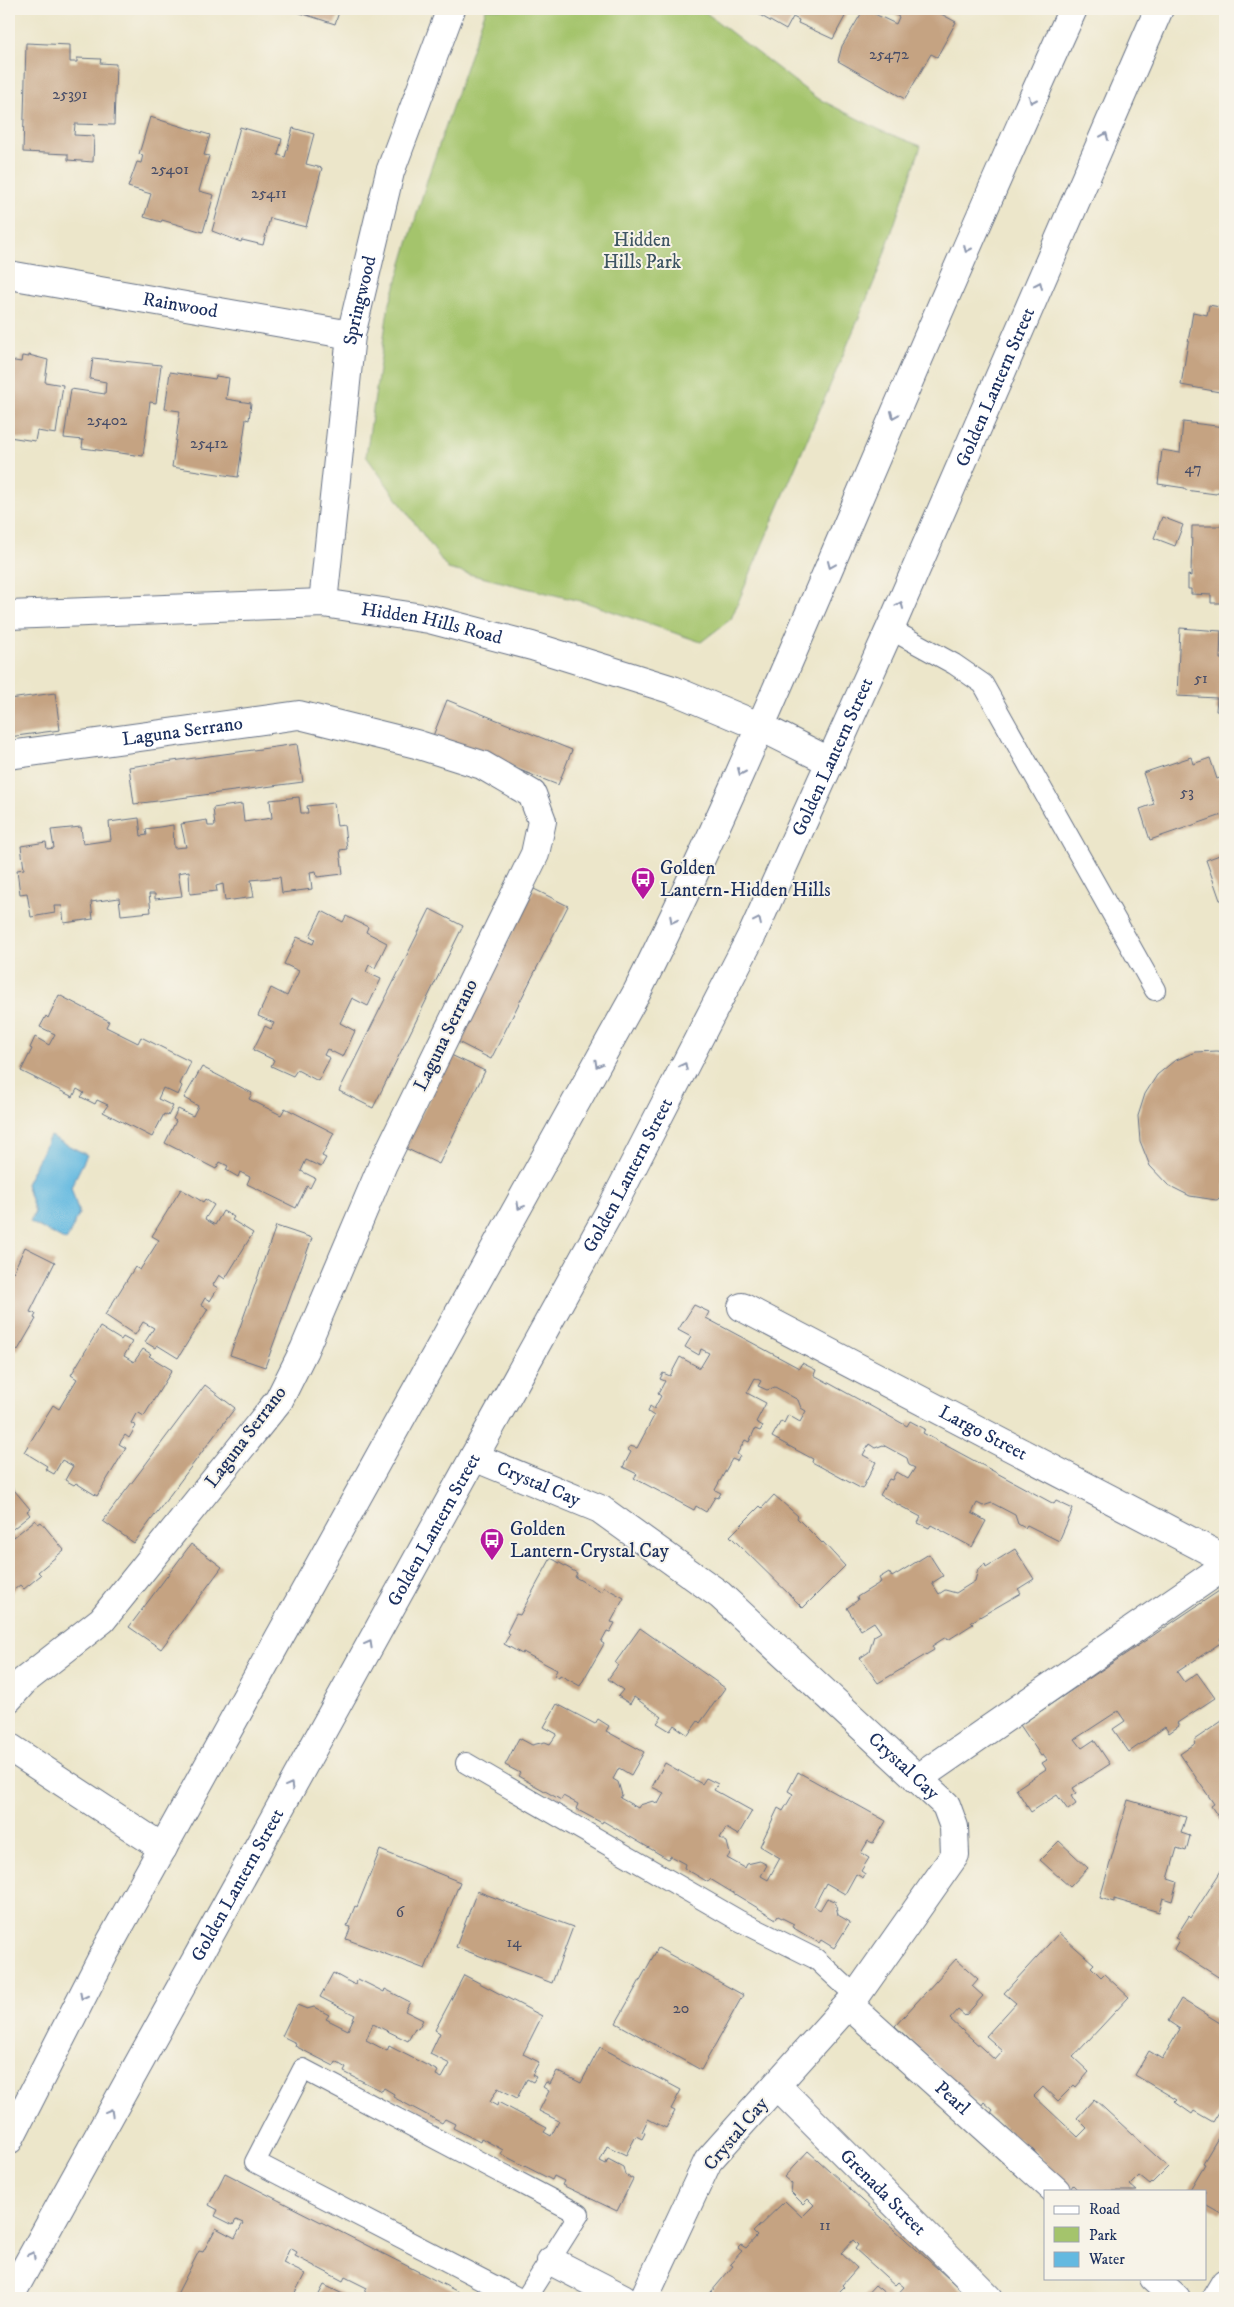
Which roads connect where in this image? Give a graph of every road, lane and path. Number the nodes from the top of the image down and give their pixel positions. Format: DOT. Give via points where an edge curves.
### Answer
graph roads {
  1 [pos="451,9"];
  2 [pos="1073,9"];
  3 [pos="1159,9"];
  4 [pos="9,275"];
  5 [pos="351,335"];
  6 [pos="323,603"];
  7 [pos="9,616"];
  8 [pos="890,629"];
  9 [pos="761,728"];
  10 [pos="9,756"];
  11 [pos="831,762"];
  12 [pos="1155,990"];
  13 [pos="742,1307"];
  14 [pos="474,1456"];
  15 [pos="1225,1559"];
  16 [pos="1225,1566"];
  17 [pos="9,1698"];
  18 [pos="9,1747"];
  19 [pos="466,1763"];
  20 [pos="917,1779"];
  21 [pos="163,1848"];
  22 [pos="852,2001"];
  23 [pos="776,2086"];
  24 [pos="9,2140"];
  25 [pos="1055,2190"];
  26 [pos="551,2260"];
  27 [pos="1156,2280"];
  28 [pos="1225,2283"];
  29 [pos="9,2298"];
  30 [pos="518,2298"];
  31 [pos="526,2298"];
  32 [pos="623,2298"];
  33 [pos="644,2298"];
  34 [pos="989,2298"];
  35 [pos="1176,2298"];
  36 [pos="1216,2298"];
  1 -- 5 [label="street, Springwood" via="390,172"];
  2 -- 9 [label="street, one-way"];
  8 -- 3 [label="street, Golden Lantern Street, one-way"];
  4 -- 5 [label="street, Rainwood"];
  5 -- 6 [label="street, Springwood"];
  6 -- 7 [label="street, Hidden Hills Road"];
  6 -- 9 [label="street, Hidden Hills Road" via="428,619 532,646 673,690"];
  8 -- 11 [label="street, Golden Lantern Street"];
  8 -- 12 [label="lane" via="983,684"];
  9 -- 11 [label="street, Hidden Hills Road"];
  9 -- 21 [label="street, one-way" via="683,900 637,992"];
  10 -- 17 [label="street, Laguna Serrano" via="299,715 416,744 482,765 532,794 542,820 535,854 382,1164 304,1350 279,1400 102,1620 24,1681"];
  14 -- 11 [label="street, Golden Lantern Street, one-way" via="610,1208 739,959"];
  13 -- 15 [label="street, Largo Street"];
  14 -- 20 [label="street, Crystal Cay" via="600,1509 720,1595"];
  29 -- 14 [label="street, Golden Lantern Street, one-way"];
  16 -- 20 [label="street"];
  18 -- 21 [label="street"];
  19 -- 22 [label="lane" via="738,1920 816,1959"];
  20 -- 22 [label="street, Crystal Cay" via="946,1805 954,1827 955,1855"];
  21 -- 24 [label="street, one-way" via="105,1952"];
  22 -- 23 [label="street, Crystal Cay"];
  22 -- 25 [label="street, Pearl"];
  23 -- 33 [label="street, Crystal Cay" via="708,2161"];
  23 -- 34 [label="street, Grenada Street"];
  26 -- 30 [label="lane" via="579,2214 303,2069 255,2162"];
  26 -- 31 [label="lane"];
  26 -- 32 [label="street"];
  27 -- 35 [label="street"];
  28 -- 36 [label="street"];
}
